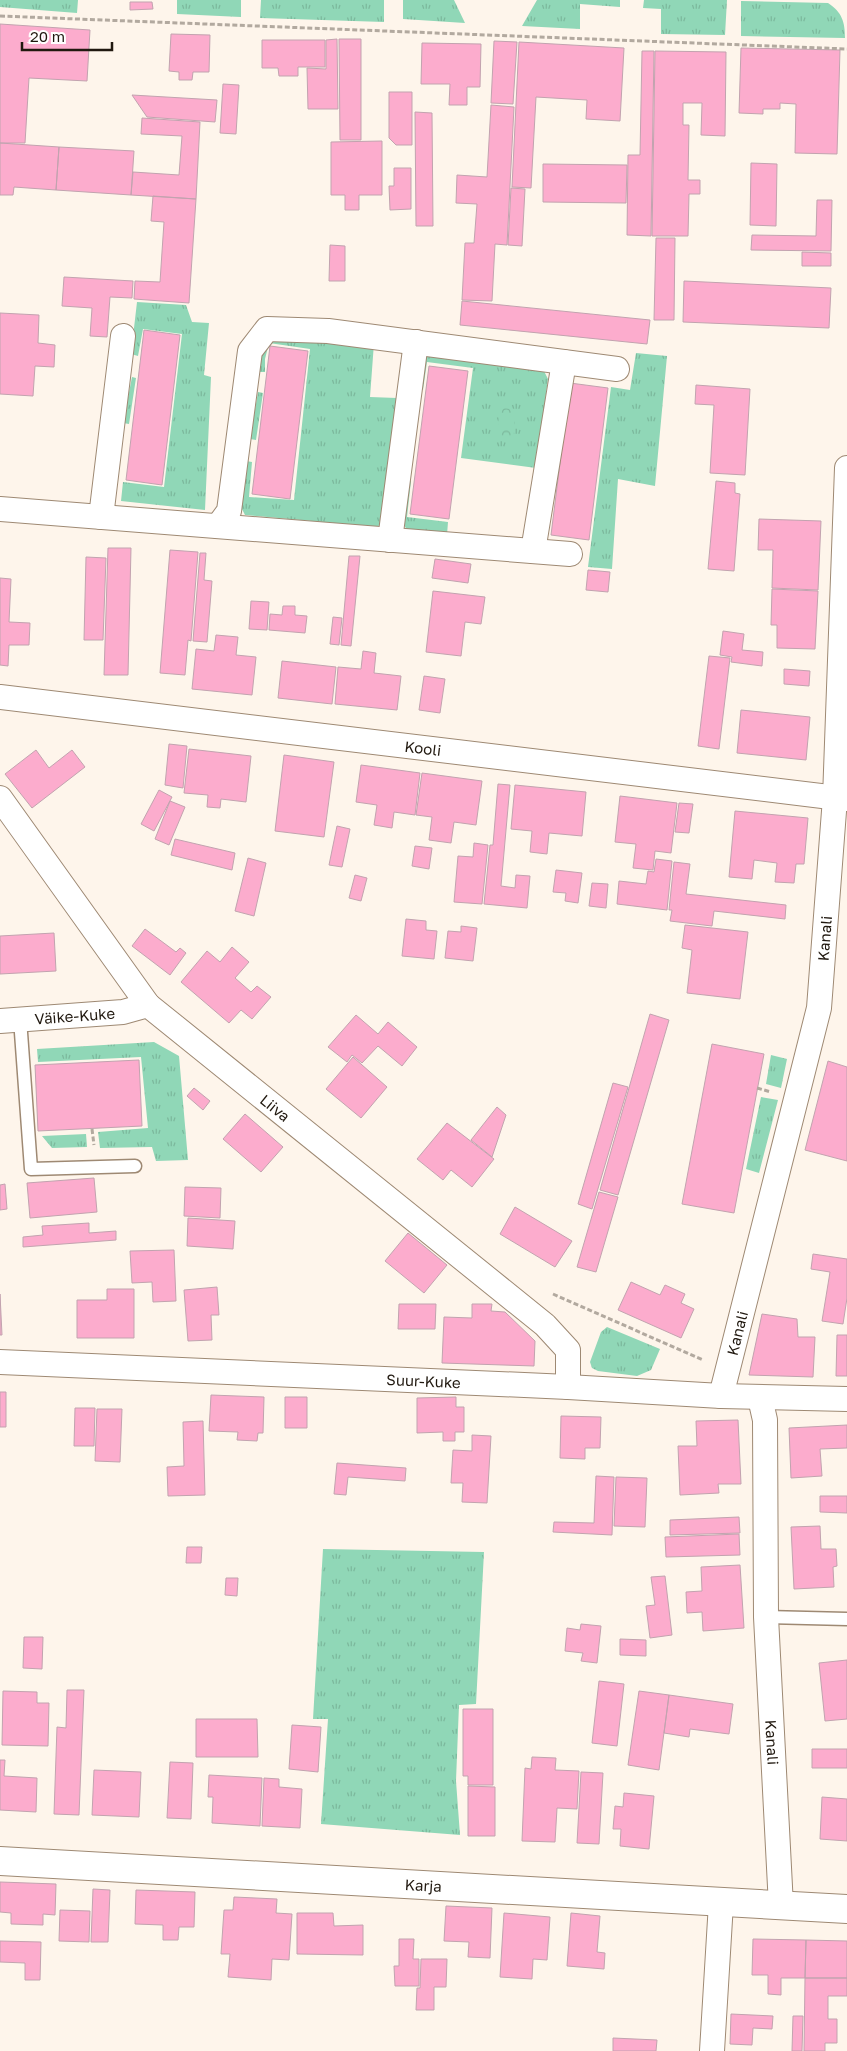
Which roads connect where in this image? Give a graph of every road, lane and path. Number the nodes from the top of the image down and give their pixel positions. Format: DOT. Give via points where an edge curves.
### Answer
graph roads {
  1 [pos="0,16"];
  2 [pos="847,49"];
  3 [pos="123,336"];
  4 [pos="416,342"];
  5 [pos="564,362"];
  6 [pos="617,369"];
  7 [pos="847,468"];
  8 [pos="0,509"];
  9 [pos="101,517"];
  10 [pos="218,526"];
  11 [pos="390,540"];
  12 [pos="533,551"];
  13 [pos="570,554"];
  14 [pos="0,697"];
  15 [pos="0,798"];
  16 [pos="841,799"];
  17 [pos="148,1005"];
  18 [pos="10,1020"];
  19 [pos="135,1166"];
  20 [pos="550,1293"];
  21 [pos="0,1362"];
  22 [pos="728,1371"];
  23 [pos="568,1387"];
  24 [pos="721,1396"];
  25 [pos="760,1398"];
  26 [pos="847,1399"];
  27 [pos="766,1617"];
  28 [pos="847,1619"];
  29 [pos="0,1861"];
  30 [pos="721,1902"];
  31 [pos="781,1906"];
  32 [pos="847,1909"];
  33 [pos="712,2051"];
  1 -- 2 [label="path"];
  3 -- 9 [label="street"];
  4 -- 5 [label="street"];
  4 -- 10 [label="street" via="328,331 267,330 250,351 229,511"];
  4 -- 11 [label="street"];
  5 -- 6 [label="street"];
  5 -- 12 [label="street"];
  7 -- 16 [label="street, Kanali"];
  8 -- 9 [label="street"];
  9 -- 10 [label="street"];
  10 -- 11 [label="street"];
  11 -- 12 [label="street"];
  12 -- 13 [label="street"];
  14 -- 16 [label="street, Kooli"];
  15 -- 17 [label="street, Liiva"];
  16 -- 22 [label="street, Kanali" via="819,1008"];
  17 -- 18 [label="street, Väike-Kuke" via="123,1012"];
  17 -- 23 [label="street, Liiva" via="545,1325 568,1350"];
  18 -- 19 [label="lane" via="31,1169"];
  20 -- 22 [label="path"];
  21 -- 23 [label="street, Suur-Kuke"];
  22 -- 24 [label="street, Kanali"];
  23 -- 24 [label="street, Suur-Kuke"];
  24 -- 25 [label="street, Suur-Kuke"];
  25 -- 26 [label="street, Suur-Kuke"];
  25 -- 27 [label="street, Kanali" via="765,1420"];
  27 -- 28 [label="lane"];
  27 -- 31 [label="street, Kanali"];
  29 -- 30 [label="street, Karja"];
  30 -- 31 [label="street, Karja"];
  30 -- 33 [label="street"];
  31 -- 32 [label="street, Karja"];
}
